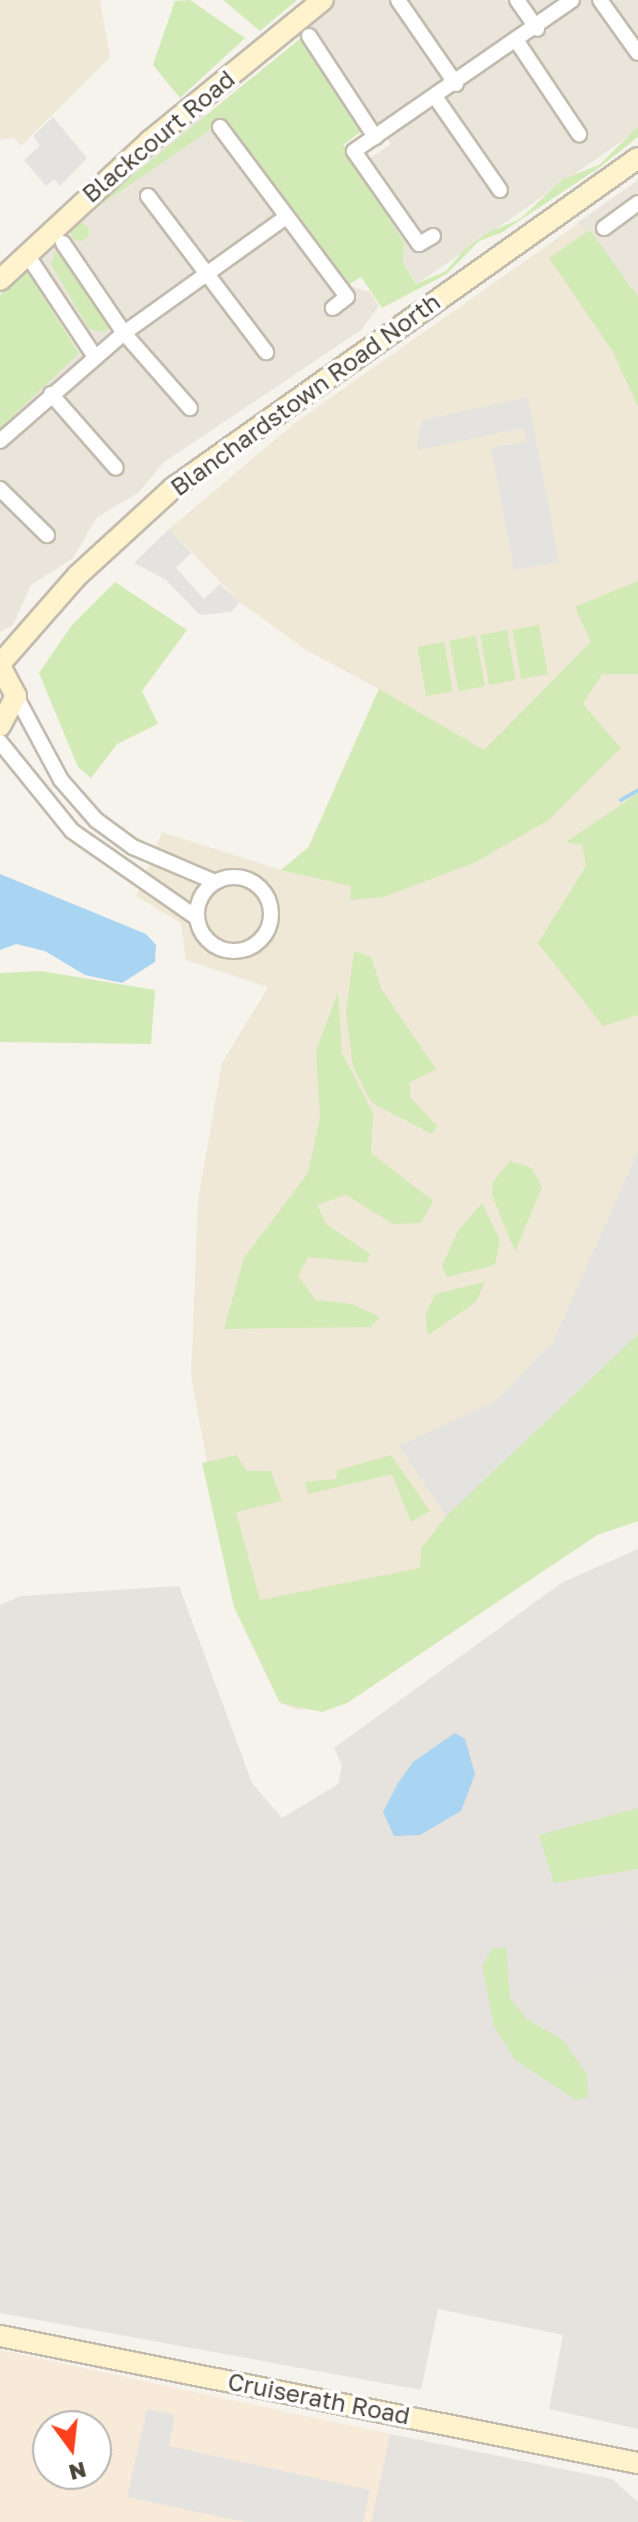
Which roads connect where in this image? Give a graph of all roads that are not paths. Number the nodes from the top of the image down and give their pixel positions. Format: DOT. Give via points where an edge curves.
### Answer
graph roads {
  1 [pos="323,0"];
  2 [pos="398,0"];
  3 [pos="517,0"];
  4 [pos="572,0"];
  5 [pos="600,0"];
  6 [pos="537,29"];
  7 [pos="309,36"];
  8 [pos="518,43"];
  9 [pos="638,53"];
  10 [pos="456,84"];
  11 [pos="436,98"];
  12 [pos="220,127"];
  13 [pos="579,134"];
  14 [pos="375,137"];
  15 [pos="638,158"];
  16 [pos="500,190"];
  17 [pos="148,196"];
  18 [pos="638,203"];
  19 [pos="286,217"];
  20 [pos="604,228"];
  21 [pos="433,236"];
  22 [pos="63,243"];
  23 [pos="26,253"];
  24 [pos="205,274"];
  25 [pos="0,280"];
  26 [pos="333,308"];
  27 [pos="124,333"];
  28 [pos="266,352"];
  29 [pos="95,357"];
  30 [pos="51,394"];
  31 [pos="190,408"];
  32 [pos="0,441"];
  33 [pos="116,468"];
  34 [pos="0,489"];
  35 [pos="47,535"];
  36 [pos="0,665"];
  37 [pos="16,696"];
  38 [pos="0,726"];
  39 [pos="0,742"];
  40 [pos="215,882"];
  41 [pos="197,918"];
  42 [pos="0,2336"];
  43 [pos="638,2463"];
  1 -- 23 [label="main road, Blackcourt Road"];
  2 -- 10 [label="street"];
  3 -- 6 [label="street"];
  4 -- 6 [label="street"];
  5 -- 9 [label="street"];
  6 -- 8 [label="street"];
  7 -- 14 [label="street"];
  8 -- 10 [label="street"];
  8 -- 13 [label="street"];
  10 -- 11 [label="street"];
  11 -- 14 [label="street"];
  11 -- 16 [label="street"];
  12 -- 19 [label="street"];
  14 -- 21 [label="street" via="354,151 419,244"];
  15 -- 36 [label="main road, Blanchardstown Road North" via="173,488 78,575"];
  17 -- 24 [label="street"];
  18 -- 20 [label="street"];
  19 -- 24 [label="street"];
  19 -- 26 [label="street" via="347,297"];
  22 -- 27 [label="street"];
  23 -- 25 [label="main road, Blackcourt Road"];
  23 -- 29 [label="street"];
  24 -- 27 [label="street"];
  24 -- 28 [label="street"];
  27 -- 29 [label="street"];
  27 -- 31 [label="street"];
  29 -- 30 [label="street"];
  30 -- 32 [label="street"];
  30 -- 33 [label="street"];
  34 -- 35 [label="street"];
  36 -- 37 [label="main road"];
  37 -- 38 [label="main road"];
  37 -- 40 [label="street" via="61,780 96,820 133,847"];
  39 -- 41 [label="street" via="72,831"];
  40 -- 41 [label="street" via="203,894"];
  40 -- 41 [label="street" via="234,876 257,884 270,904 269,928 255,945 233,951 212,944"];
  42 -- 43 [label="main road, Cruiserath Road"];
}
